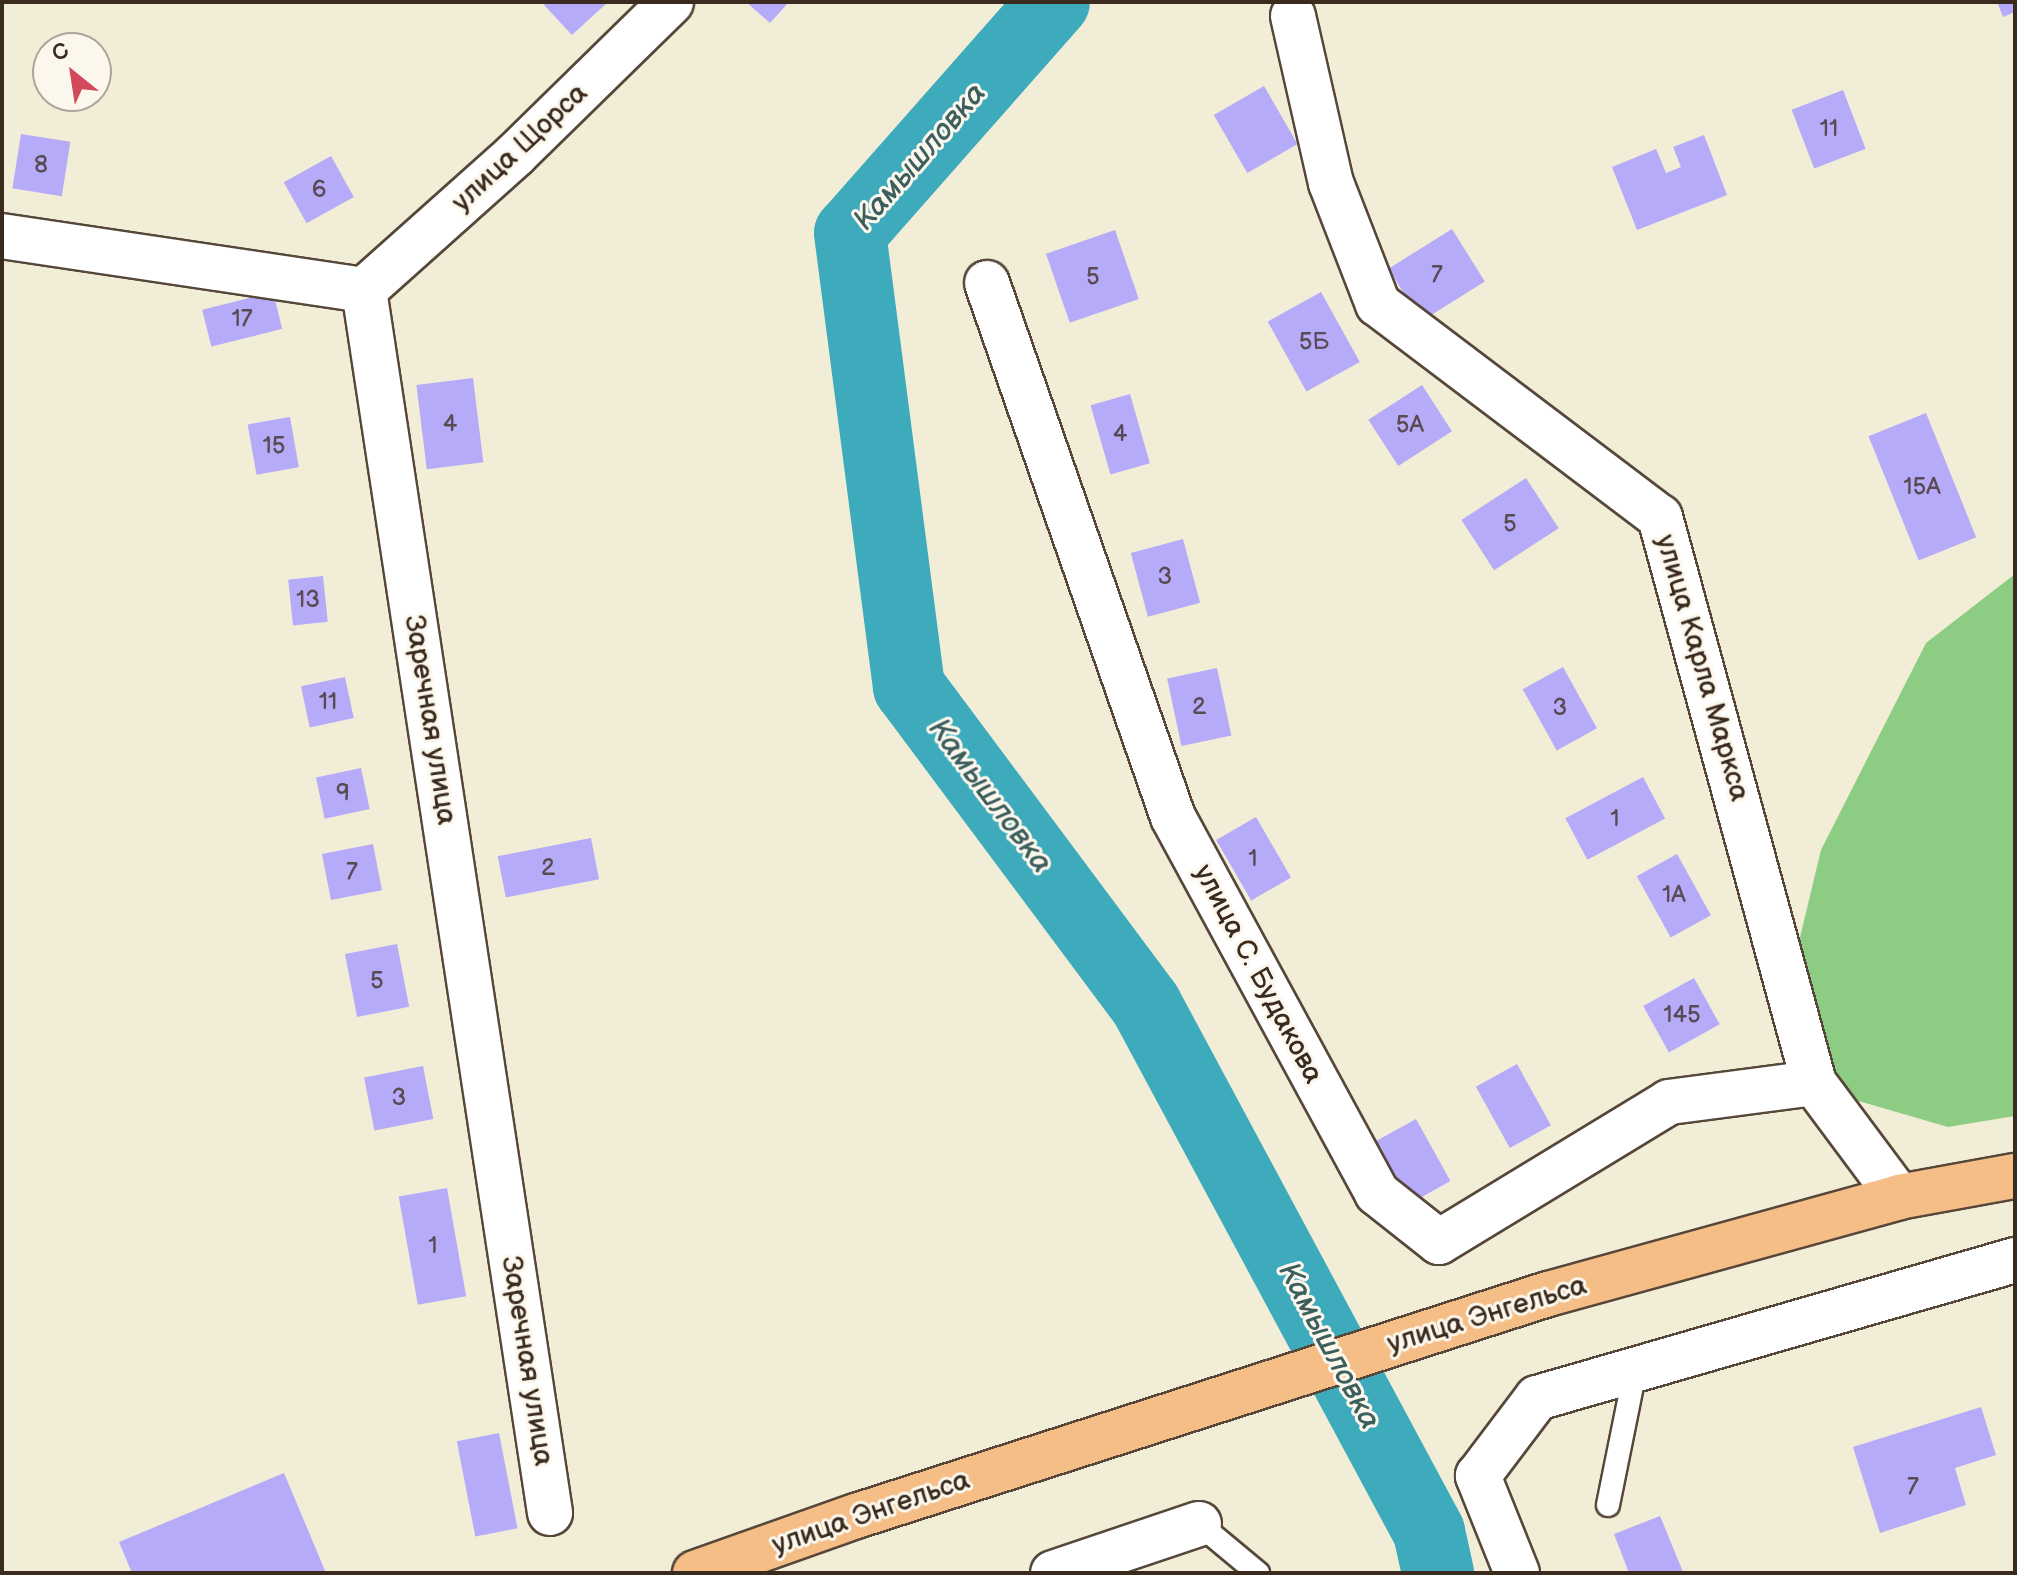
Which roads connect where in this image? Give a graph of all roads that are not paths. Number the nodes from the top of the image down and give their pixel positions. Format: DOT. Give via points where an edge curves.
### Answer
graph roads {
  1 [pos="671,2"];
  2 [pos="1293,16"];
  3 [pos="2,236"];
  4 [pos="987,283"];
  5 [pos="364,290"];
  6 [pos="1814,1083"];
  7 [pos="2015,1176"];
  8 [pos="1899,1197"];
  9 [pos="2015,1260"];
  10 [pos="1635,1371"];
  11 [pos="1608,1505"];
  12 [pos="550,1513"];
  13 [pos="1199,1524"];
  14 [pos="695,1573"];
  15 [pos="1053,1573"];
  16 [pos="1258,1573"];
  17 [pos="1517,1573"];
  1 -- 5 [label="street, улица Щорса" via="516,154"];
  2 -- 6 [label="street, улица Карла Маркса" via="1331,183 1378,304 1660,517"];
  3 -- 5 [label="street"];
  4 -- 6 [label="street, улица С. Будакова" via="1173,817 1377,1193 1439,1242 1669,1102"];
  5 -- 12 [label="street, Заречная улица"];
  6 -- 8 [label="street, улица Карла Маркса"];
  7 -- 8 [label="main road, улица Энгельса"];
  8 -- 14 [label="main road, улица Энгельса" via="1548,1294"];
  9 -- 10 [label="street"];
  10 -- 11 [label="lane"];
  10 -- 17 [label="street" via="1537,1398 1478,1476"];
  13 -- 15 [label="street"];
  13 -- 16 [label="lane"];
}
